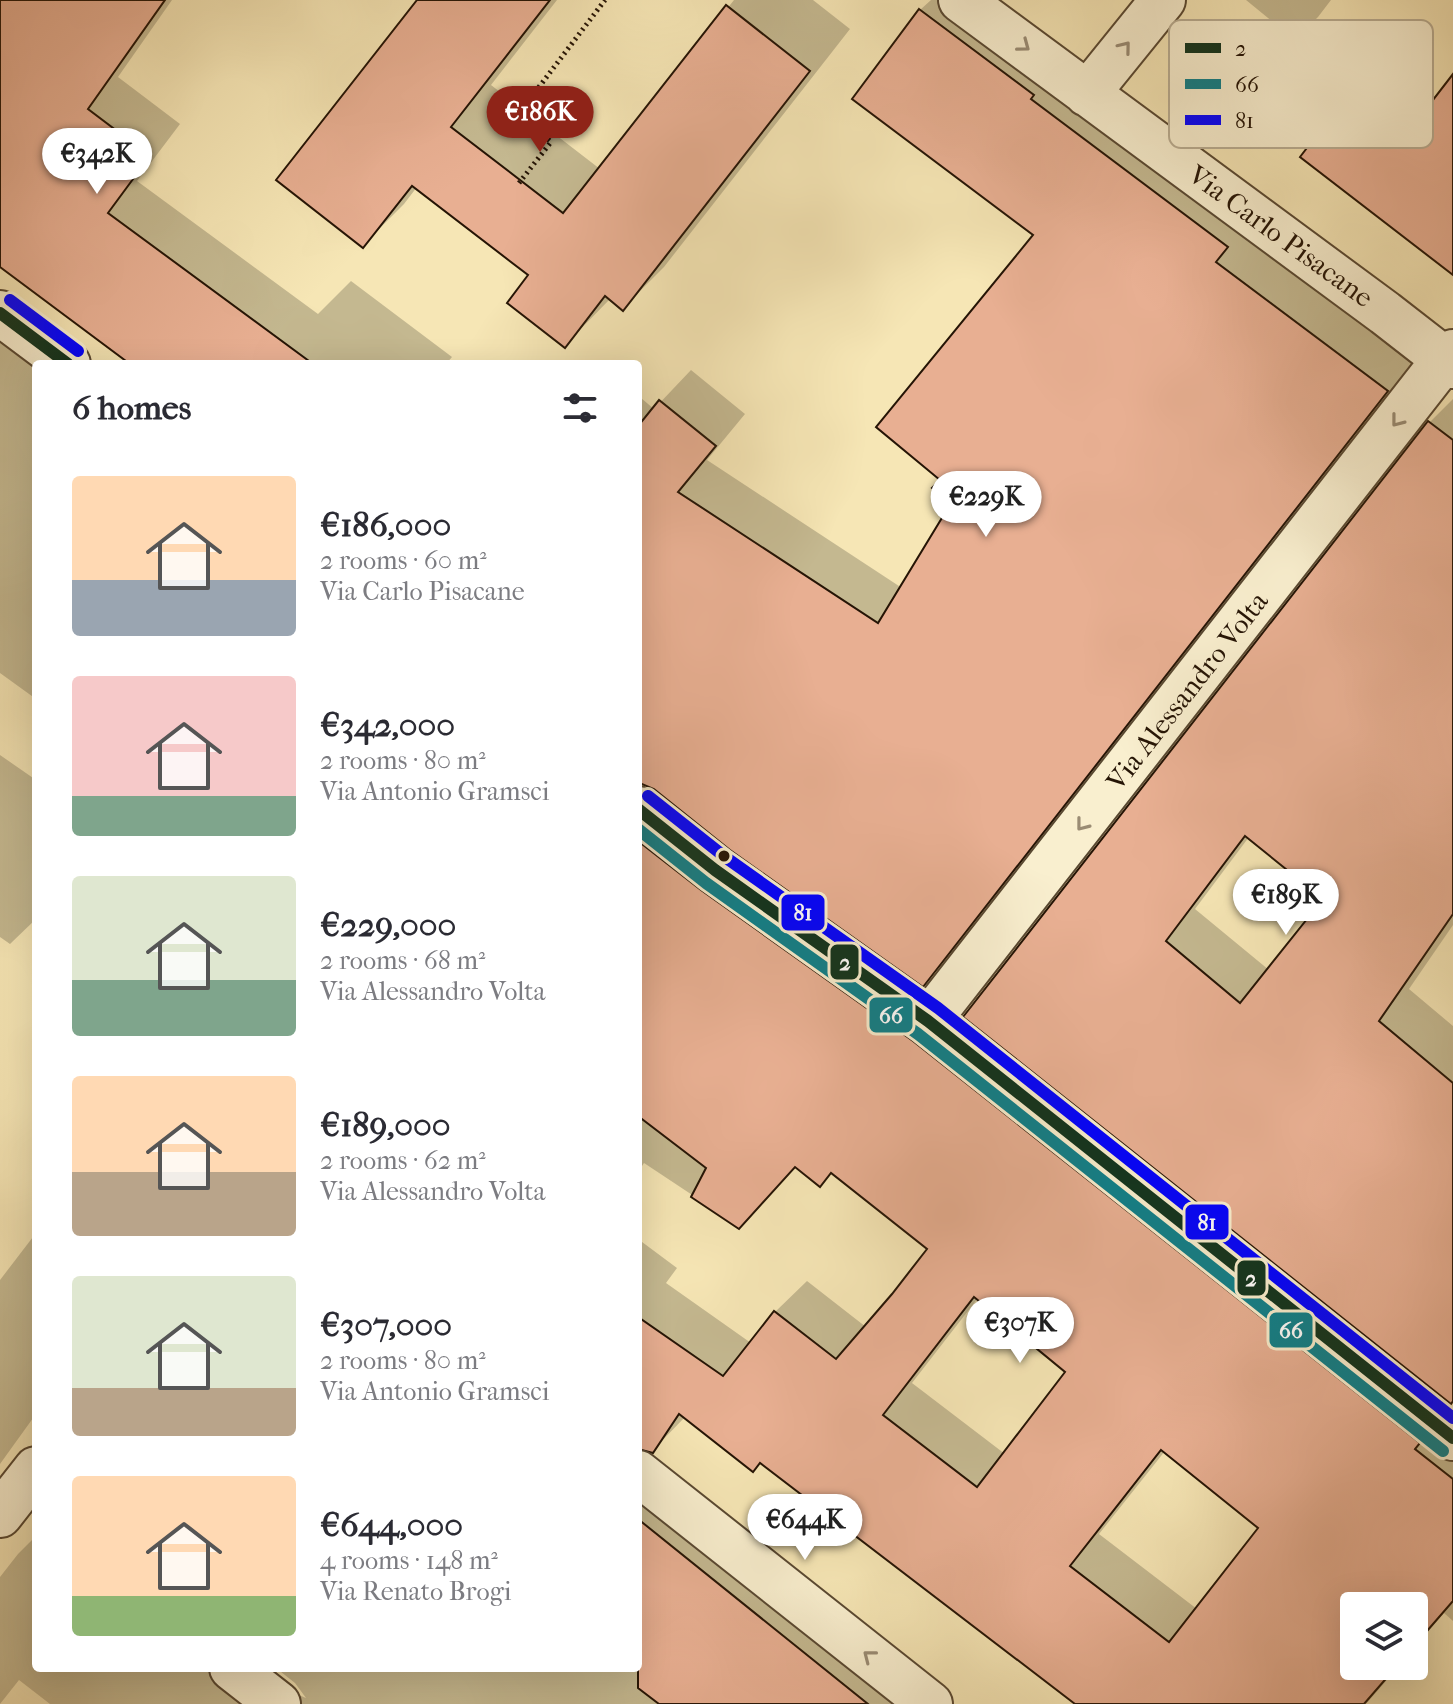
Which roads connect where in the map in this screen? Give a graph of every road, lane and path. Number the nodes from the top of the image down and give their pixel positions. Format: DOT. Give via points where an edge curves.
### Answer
graph roads {
  1 [pos="605,0"];
  2 [pos="961,0"];
  3 [pos="1163,0"];
  4 [pos="1087,94"];
  5 [pos="519,183"];
  6 [pos="0,313"];
  7 [pos="1450,359"];
  8 [pos="63,360"];
  9 [pos="642,812"];
  10 [pos="928,1021"];
  11 [pos="1453,1438"];
  12 [pos="642,1476"];
  13 [pos="237,1672"];
  14 [pos="278,1704"];
  15 [pos="930,1704"];
  1 -- 5 [label="path" via="520,112 551,142"];
  2 -- 4 [label="street, Via Carlo Pisacane, one-way"];
  4 -- 3 [label="street, one-way"];
  4 -- 7 [label="street, Via Carlo Pisacane"];
  6 -- 8 [label="street"];
  7 -- 10 [label="street, Via Alessandro Volta, one-way"];
  9 -- 10 [label="street"];
  10 -- 11 [label="street"];
  15 -- 12 [label="street, one-way"];
  13 -- 14 [label="street"];
}
